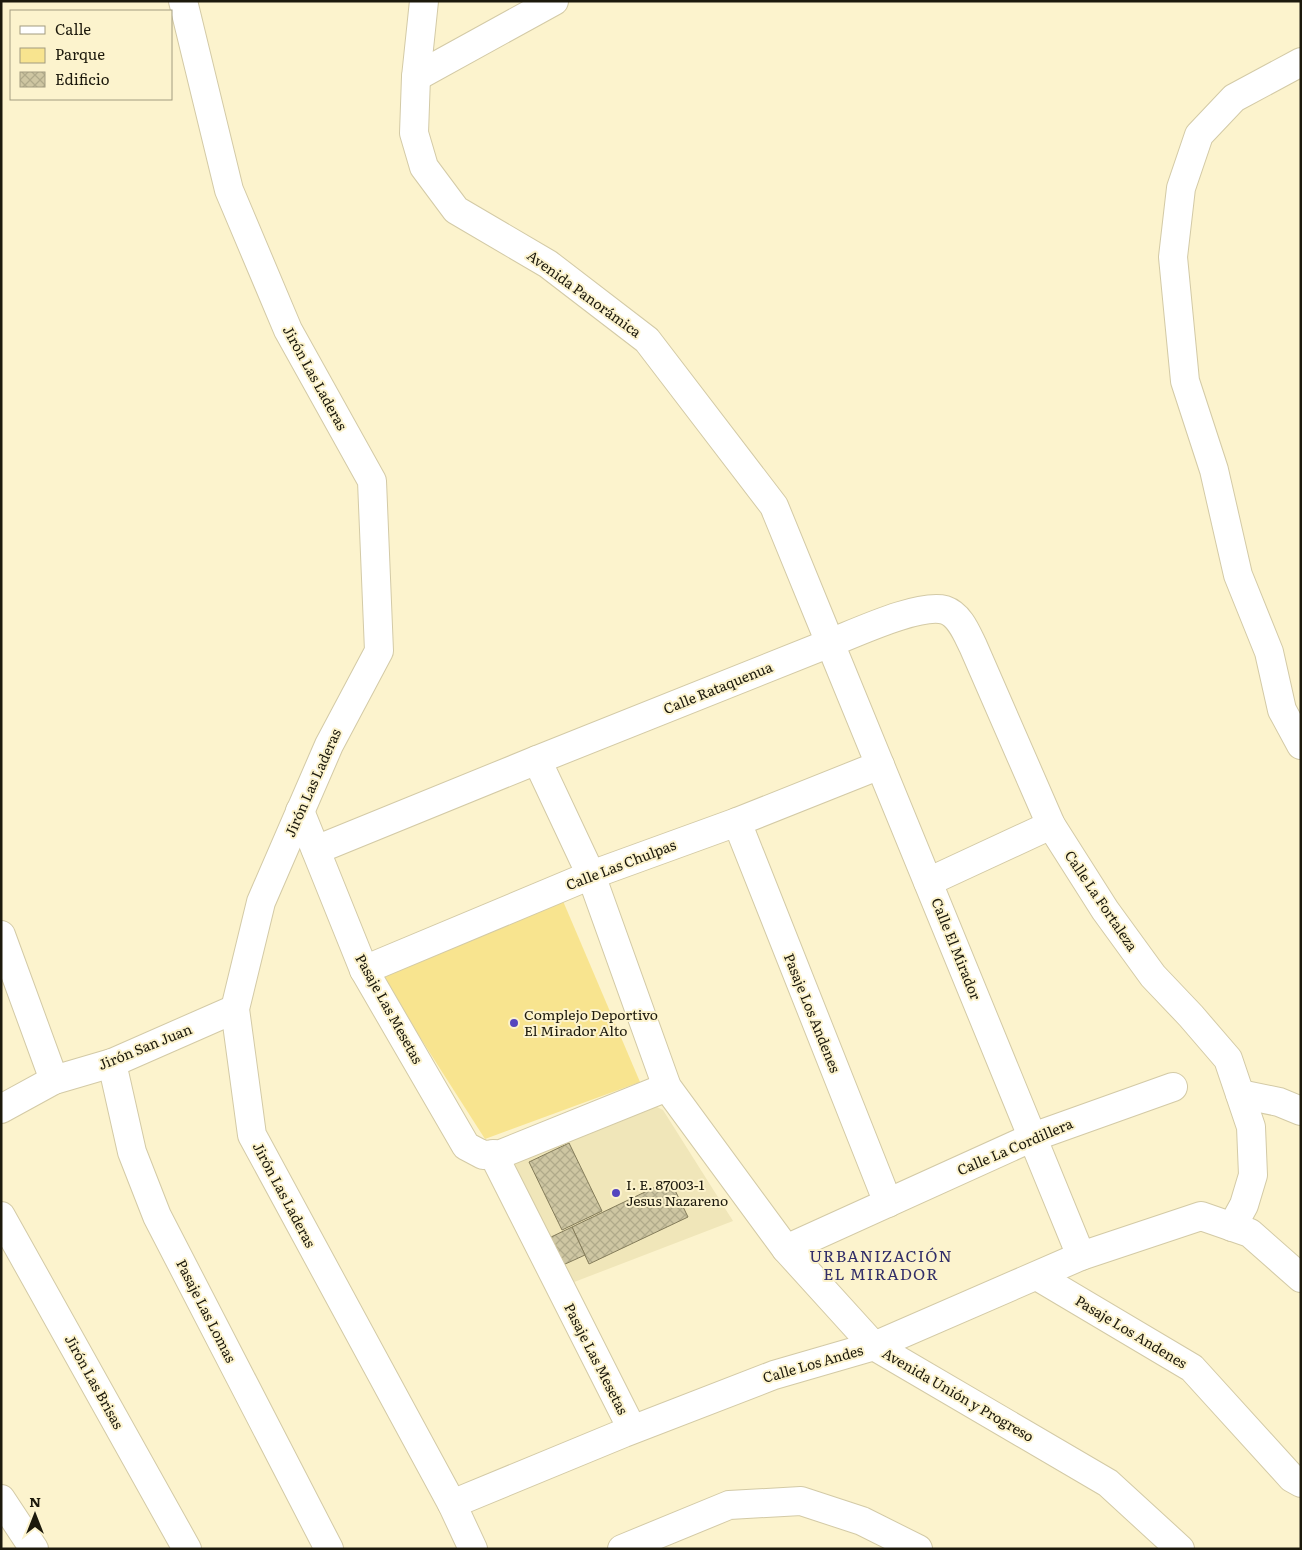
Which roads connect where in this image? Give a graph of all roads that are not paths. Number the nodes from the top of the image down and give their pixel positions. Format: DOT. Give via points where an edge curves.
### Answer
graph roads {
  1 [pos="183,1"];
  2 [pos="424,1"];
  3 [pos="554,1"];
  4 [pos="1301,62"];
  5 [pos="416,77"];
  6 [pos="899,617"];
  7 [pos="830,643"];
  8 [pos="1301,745"];
  9 [pos="537,760"];
  10 [pos="880,765"];
  11 [pos="300,811"];
  12 [pos="737,822"];
  13 [pos="1051,825"];
  14 [pos="316,850"];
  15 [pos="591,875"];
  16 [pos="928,882"];
  17 [pos="1,935"];
  18 [pos="364,970"];
  19 [pos="235,1009"];
  20 [pos="112,1063"];
  21 [pos="54,1080"];
  22 [pos="667,1087"];
  23 [pos="1173,1087"];
  24 [pos="1240,1094"];
  25 [pos="1,1109"];
  26 [pos="1301,1111"];
  27 [pos="1033,1136"];
  28 [pos="493,1154"];
  29 [pos="888,1203"];
  30 [pos="1,1216"];
  31 [pos="1232,1226"];
  32 [pos="786,1249"];
  33 [pos="1082,1256"];
  34 [pos="1037,1276"];
  35 [pos="1301,1278"];
  36 [pos="874,1346"];
  37 [pos="632,1430"];
  38 [pos="1301,1483"];
  39 [pos="1,1500"];
  40 [pos="452,1504"];
  41 [pos="34,1549"];
  42 [pos="187,1549"];
  43 [pos="329,1549"];
  44 [pos="473,1549"];
  45 [pos="622,1549"];
  46 [pos="918,1549"];
  47 [pos="1180,1549"];
  1 -- 11 [label="street, Jirón Las Laderas" via="229,190 288,330 372,481 379,651 328,745"];
  2 -- 5 [label="street, Avenida Panorámica"];
  3 -- 5 [label="street"];
  4 -- 8 [label="street" via="1234,98 1199,135 1181,188 1173,257 1185,381 1214,470 1238,575 1269,652 1282,710"];
  5 -- 7 [label="street, Avenida Panorámica" via="414,133 424,167 456,210 548,264 647,340 774,506"];
  6 -- 7 [label="street, Calle Rataquenua"];
  6 -- 13 [label="street, Calle La Fortaleza" via="926,609 946,610 961,622"];
  7 -- 9 [label="street, Calle Rataquenua"];
  7 -- 10 [label="street, Calle El Mirador"];
  9 -- 14 [label="street, Calle Rataquenua"];
  9 -- 15 [label="street, Avenida Unión y Progreso"];
  10 -- 12 [label="street, Calle Las Chulpas"];
  10 -- 16 [label="street, Calle El Mirador"];
  11 -- 14 [label="street, Pasaje Las Mesetas"];
  11 -- 19 [label="street, Jirón Las Laderas" via="261,902"];
  12 -- 15 [label="street, Calle Las Chulpas"];
  12 -- 29 [label="street, Pasaje Los Andenes"];
  13 -- 16 [label="street"];
  13 -- 24 [label="street, Calle La Fortaleza" via="1105,910 1153,976 1228,1059"];
  14 -- 18 [label="street, Pasaje Las Mesetas"];
  15 -- 18 [label="street, Calle Las Chulpas"];
  15 -- 22 [label="street, Avenida Unión y Progreso"];
  16 -- 27 [label="street, Calle El Mirador"];
  17 -- 21 [label="street"];
  18 -- 28 [label="street, Pasaje Las Mesetas" via="466,1146 483,1155"];
  19 -- 20 [label="street, Jirón San Juan"];
  19 -- 40 [label="street, Jirón Las Laderas" via="252,1135"];
  20 -- 21 [label="street, Jirón San Juan"];
  20 -- 43 [label="street, Pasaje Las Lomas" via="132,1152 157,1216"];
  21 -- 25 [label="street, Jirón San Juan"];
  22 -- 28 [label="street, Pasaje Las Mesetas" via="519,1148"];
  22 -- 32 [label="street, Avenida Unión y Progreso"];
  23 -- 27 [label="street, Calle La Cordillera"];
  24 -- 26 [label="street" via="1279,1102"];
  24 -- 31 [label="street, Calle La Fortaleza" via="1251,1127 1253,1175 1244,1205"];
  27 -- 29 [label="street, Calle La Cordillera"];
  27 -- 33 [label="street, Calle El Mirador"];
  28 -- 37 [label="street, Pasaje Las Mesetas"];
  29 -- 32 [label="street, Calle La Cordillera"];
  30 -- 42 [label="street, Jirón Las Brisas"];
  31 -- 33 [label="street, Calle Los Andes" via="1201,1216"];
  31 -- 35 [label="street, Calle Los Andes" via="1250,1233"];
  32 -- 36 [label="street, Avenida Unión y Progreso"];
  33 -- 34 [label="street, Calle Los Andes"];
  34 -- 36 [label="street, Calle Los Andes"];
  34 -- 38 [label="street, Pasaje Los Andenes" via="1192,1368 1292,1478"];
  36 -- 37 [label="street, Calle Los Andes" via="774,1374"];
  36 -- 47 [label="street, Avenida Unión y Progreso" via="1108,1483"];
  37 -- 40 [label="street, Calle Los Andes"];
  39 -- 41 [label="street"];
  40 -- 44 [label="street, Jirón Las Laderas"];
  45 -- 46 [label="street" via="729,1505 801,1501 862,1521"];
}
